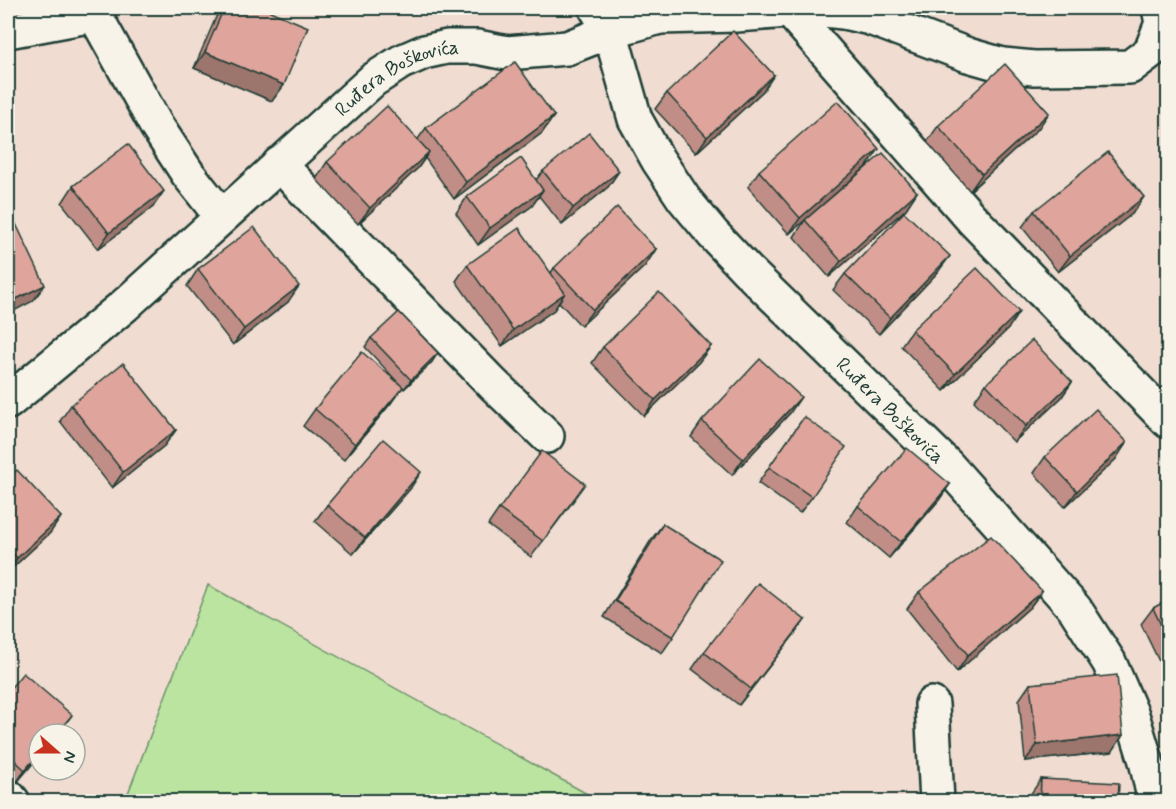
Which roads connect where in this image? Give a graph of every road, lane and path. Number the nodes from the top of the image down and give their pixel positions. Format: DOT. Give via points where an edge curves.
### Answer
graph roads {
  1 [pos="1159,8"];
  2 [pos="92,11"];
  3 [pos="790,11"];
  4 [pos="603,19"];
  5 [pos="8,31"];
  6 [pos="279,164"];
  7 [pos="221,216"];
  8 [pos="8,402"];
  9 [pos="1168,421"];
  10 [pos="547,436"];
  11 [pos="932,704"];
  12 [pos="8,796"];
  13 [pos="13,801"];
  14 [pos="938,801"];
  15 [pos="1155,801"];
  1 -- 3 [label="street, Ruđera Boškovića" via="1162,23 1151,51 1130,67 1034,69 968,55 870,18 816,9"];
  2 -- 5 [label="street"];
  2 -- 7 [label="street" via="156,125"];
  3 -- 4 [label="street, Ruđera Boškovića"];
  3 -- 9 [label="street" via="972,219"];
  4 -- 6 [label="street, Ruđera Boškovića" via="567,48 507,53 447,47 401,62 373,80"];
  4 -- 15 [label="street, Ruđera Boškovića" via="635,119 684,199 747,270 947,465 1075,609 1109,662 1132,715"];
  6 -- 7 [label="street, Ruđera Boškovića"];
  6 -- 10 [label="street"];
  7 -- 8 [label="street, Ruđera Boškovića" via="125,304"];
  11 -- 14 [label="street"];
  12 -- 13 [label="street"];
}
